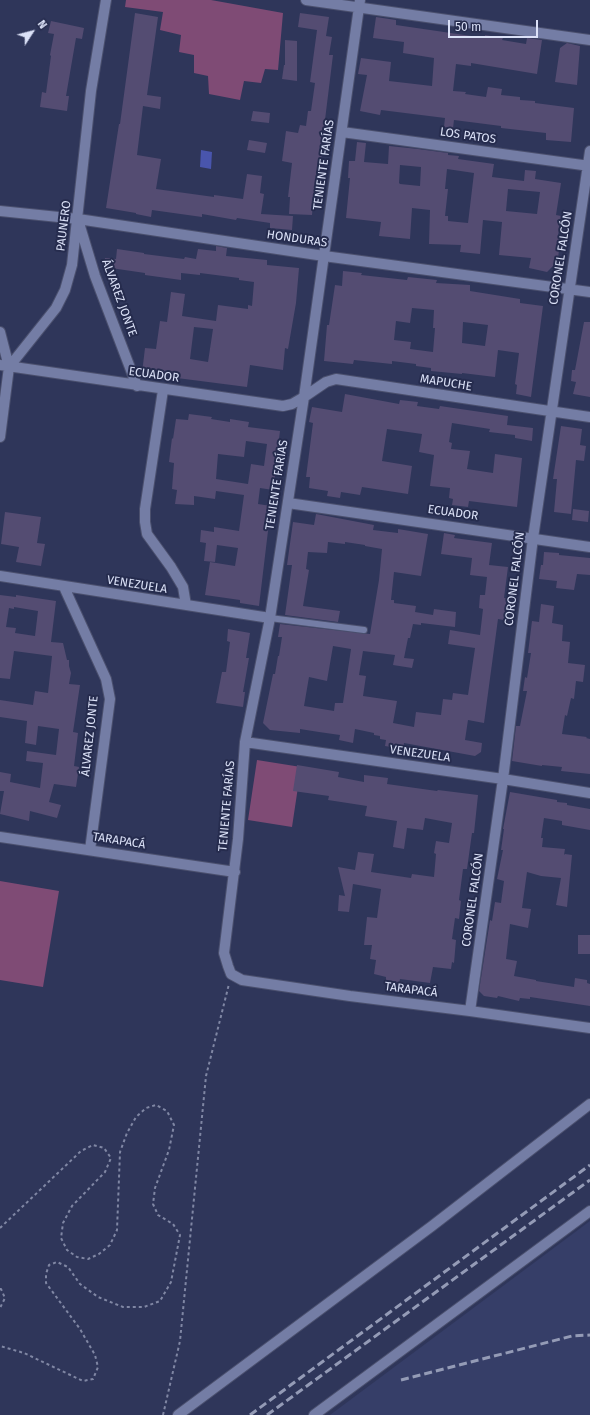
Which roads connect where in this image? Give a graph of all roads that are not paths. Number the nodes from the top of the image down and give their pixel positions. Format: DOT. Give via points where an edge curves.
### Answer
graph roads {
  1 [pos="106,0"];
  2 [pos="306,0"];
  3 [pos="360,4"];
  4 [pos="590,40"];
  5 [pos="342,132"];
  6 [pos="590,151"];
  7 [pos="589,166"];
  8 [pos="0,211"];
  9 [pos="78,219"];
  10 [pos="324,256"];
  11 [pos="569,289"];
  12 [pos="590,292"];
  13 [pos="0,332"];
  14 [pos="4,366"];
  15 [pos="137,386"];
  16 [pos="163,390"];
  17 [pos="304,398"];
  18 [pos="552,412"];
  19 [pos="590,417"];
  20 [pos="0,437"];
  21 [pos="288,503"];
  22 [pos="533,538"];
  23 [pos="590,547"];
  24 [pos="0,576"];
  25 [pos="64,586"];
  26 [pos="186,605"];
  27 [pos="270,618"];
  28 [pos="364,630"];
  29 [pos="246,742"];
  30 [pos="503,778"];
  31 [pos="590,793"];
  32 [pos="0,837"];
  33 [pos="90,850"];
  34 [pos="235,872"];
  35 [pos="231,974"];
  36 [pos="470,1011"];
  37 [pos="590,1028"];
  38 [pos="590,1104"];
  39 [pos="590,1211"];
  40 [pos="178,1415"];
  41 [pos="314,1415"];
  1 -- 9 [label="street, PAUNERO" via="90,91"];
  2 -- 3 [label="street"];
  3 -- 4 [label="street"];
  3 -- 5 [label="street, TENIENTE FARÍAS"];
  5 -- 7 [label="street, LOS PATOS"];
  5 -- 10 [label="street, TENIENTE FARÍAS"];
  6 -- 7 [label="street, CORONEL FALCÓN"];
  7 -- 11 [label="street, CORONEL FALCÓN"];
  8 -- 9 [label="street, HONDURAS"];
  9 -- 10 [label="street, HONDURAS"];
  9 -- 14 [label="street, PAUNERO" via="72,265 65,290 56,308"];
  9 -- 15 [label="street, ÁLVAREZ JONTE" via="95,276"];
  10 -- 11 [label="street, HONDURAS"];
  10 -- 17 [label="street, TENIENTE FARÍAS"];
  11 -- 12 [label="street, HONDURAS"];
  11 -- 18 [label="street, CORONEL FALCÓN"];
  13 -- 14 [label="street"];
  14 -- 15 [label="street, ECUADOR"];
  14 -- 20 [label="street"];
  15 -- 16 [label="street, ECUADOR"];
  16 -- 17 [label="street, ECUADOR" via="283,406"];
  16 -- 26 [label="street" via="144,509 145,522 147,534 183,587"];
  17 -- 18 [label="street, MAPUCHE" via="326,382 336,379"];
  17 -- 21 [label="street, TENIENTE FARÍAS"];
  18 -- 19 [label="street, MAPUCHE"];
  18 -- 22 [label="street, CORONEL FALCÓN"];
  21 -- 22 [label="street, ECUADOR"];
  21 -- 27 [label="street, TENIENTE FARÍAS"];
  22 -- 23 [label="street, ECUADOR"];
  22 -- 30 [label="street, CORONEL FALCÓN"];
  24 -- 25 [label="street, VENEZUELA"];
  25 -- 26 [label="street, VENEZUELA"];
  25 -- 33 [label="street, ÁLVAREZ JONTE" via="106,679 110,698"];
  26 -- 27 [label="street, VENEZUELA"];
  27 -- 28 [label="lane"];
  27 -- 29 [label="street, TENIENTE FARÍAS"];
  29 -- 30 [label="street, VENEZUELA"];
  29 -- 34 [label="street, TENIENTE FARÍAS"];
  30 -- 31 [label="street, VENEZUELA"];
  30 -- 36 [label="street, CORONEL FALCÓN"];
  32 -- 33 [label="street, TARAPACÁ"];
  33 -- 34 [label="street, TARAPACÁ"];
  34 -- 35 [label="street, TENIENTE FARÍAS" via="224,953"];
  35 -- 36 [label="street, TARAPACÁ" via="242,980"];
  36 -- 37 [label="street, TARAPACÁ"];
  38 -- 40 [label="street" via="432,1226"];
  39 -- 41 [label="street"];
}
